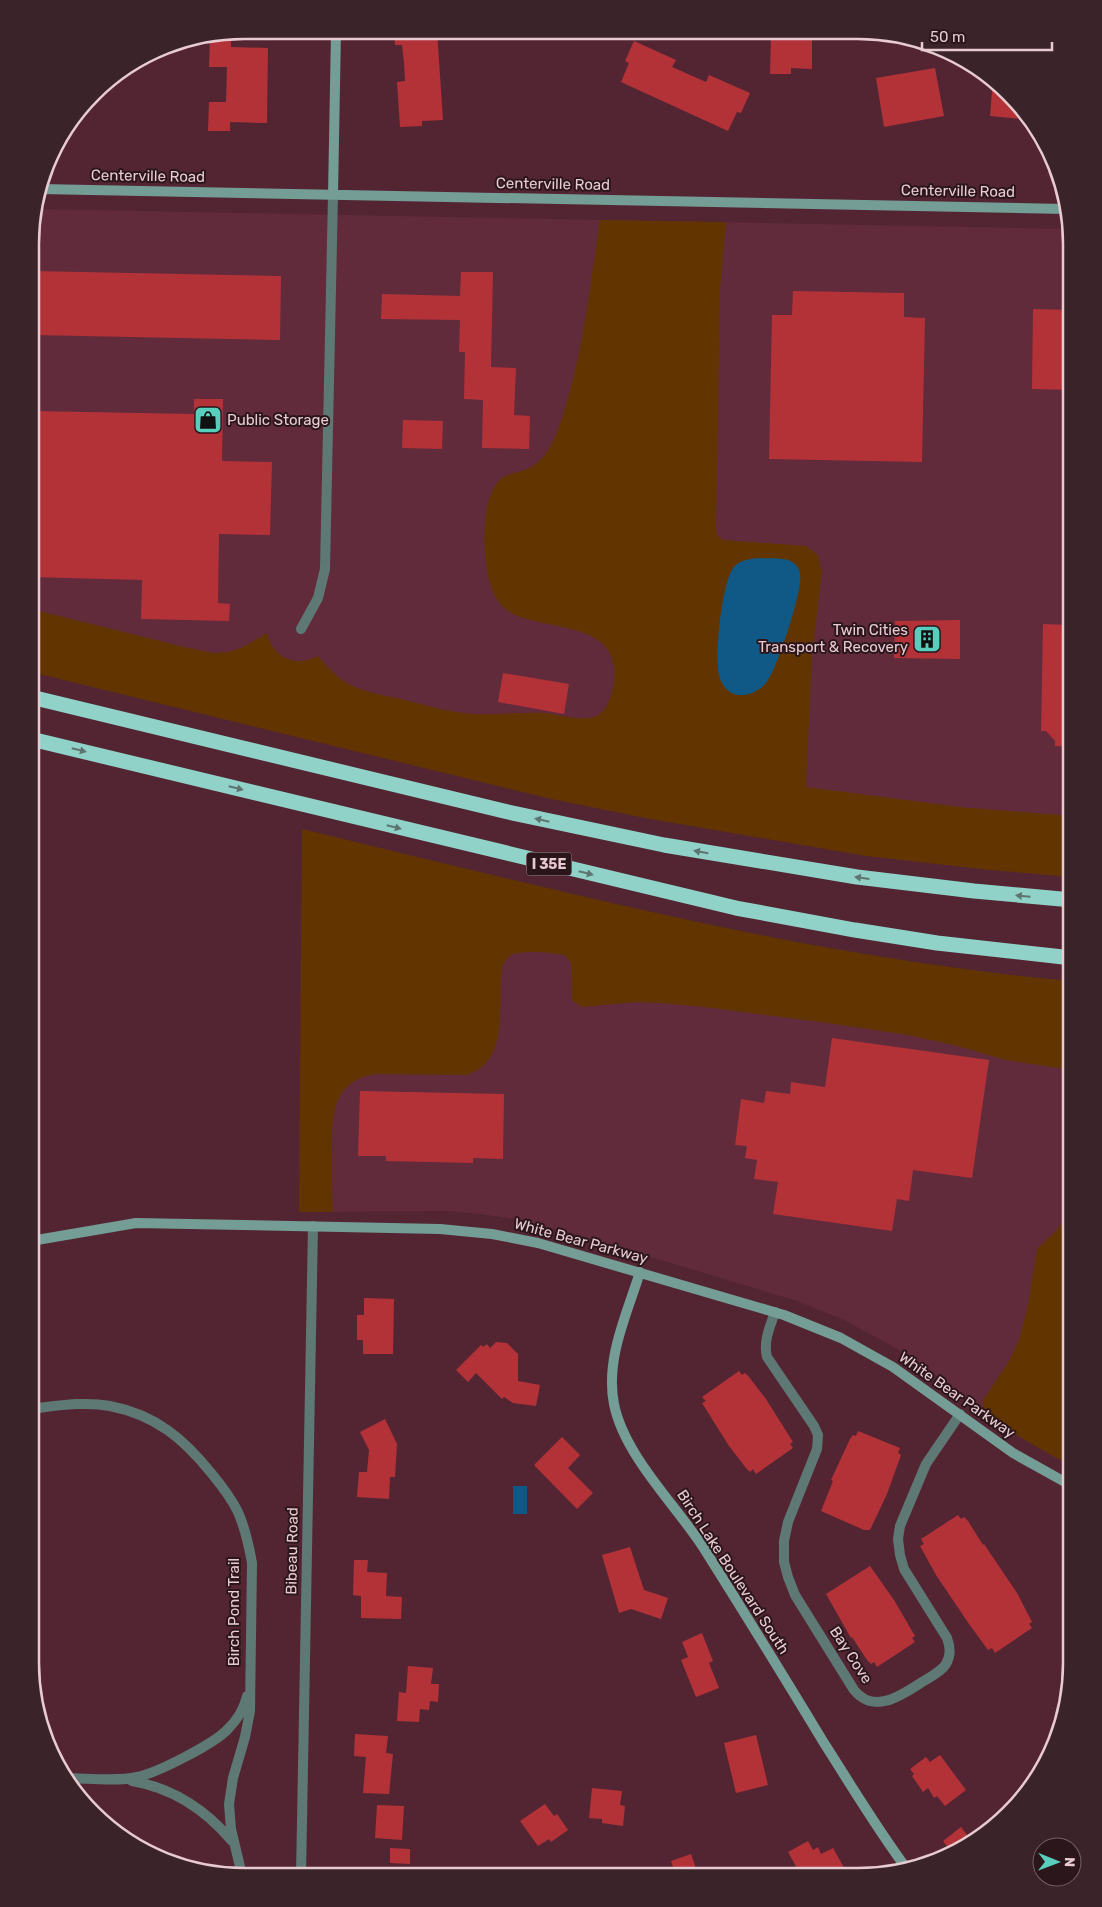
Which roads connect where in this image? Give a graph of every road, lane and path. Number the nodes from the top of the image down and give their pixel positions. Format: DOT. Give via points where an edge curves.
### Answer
graph roads {
  1 [pos="336,39"];
  2 [pos="47,189"];
  3 [pos="333,195"];
  4 [pos="1060,209"];
  5 [pos="301,629"];
  6 [pos="39,699"];
  7 [pos="39,741"];
  8 [pos="1063,899"];
  9 [pos="1063,957"];
  10 [pos="312,1226"];
  11 [pos="39,1239"];
  12 [pos="640,1272"];
  13 [pos="775,1312"];
  14 [pos="39,1408"];
  15 [pos="960,1414"];
  16 [pos="1063,1481"];
  17 [pos="249,1683"];
  18 [pos="74,1778"];
  19 [pos="121,1779"];
  20 [pos="233,1842"];
  21 [pos="903,1863"];
  22 [pos="240,1868"];
  23 [pos="301,1868"];
  1 -- 3 [label="street"];
  2 -- 3 [label="street, Centerville Road"];
  3 -- 4 [label="street, Centerville Road"];
  3 -- 5 [label="street" via="325,569 318,598"];
  8 -- 6 [label="highway, one-way" via="857,877 656,844 508,812"];
  7 -- 9 [label="highway, I 35E, one-way" via="736,908 920,940"];
  10 -- 11 [label="street, White Bear Parkway" via="136,1223"];
  10 -- 12 [label="street, White Bear Parkway" via="492,1234 538,1243"];
  10 -- 23 [label="street, Bibeau Road"];
  12 -- 13 [label="street, White Bear Parkway"];
  12 -- 21 [label="street, Birch Lake Boulevard South" via="616,1348 612,1372 614,1404 622,1430 702,1546"];
  13 -- 15 [label="street, White Bear Parkway" via="820,1329 875,1356"];
  13 -- 15 [label="street, Bay Cove" via="766,1338 767,1357 814,1426 818,1438 818,1446 784,1534 788,1577 795,1595 861,1698 883,1702 897,1698 940,1670 949,1657 947,1638 902,1565 898,1539 900,1526 926,1464"];
  14 -- 17 [label="street, Birch Pond Trail" via="85,1404 136,1413 161,1425 182,1441 226,1491 248,1540 252,1563"];
  15 -- 16 [label="street, White Bear Parkway" via="1013,1453"];
  17 -- 19 [label="street" via="239,1716 227,1731 155,1772"];
  17 -- 20 [label="street, Birch Pond Trail" via="250,1711 229,1804"];
  18 -- 19 [label="street"];
  19 -- 20 [label="street, Birch Pond Trail" via="174,1793 199,1808"];
  20 -- 22 [label="street, Birch Pond Trail"];
}
